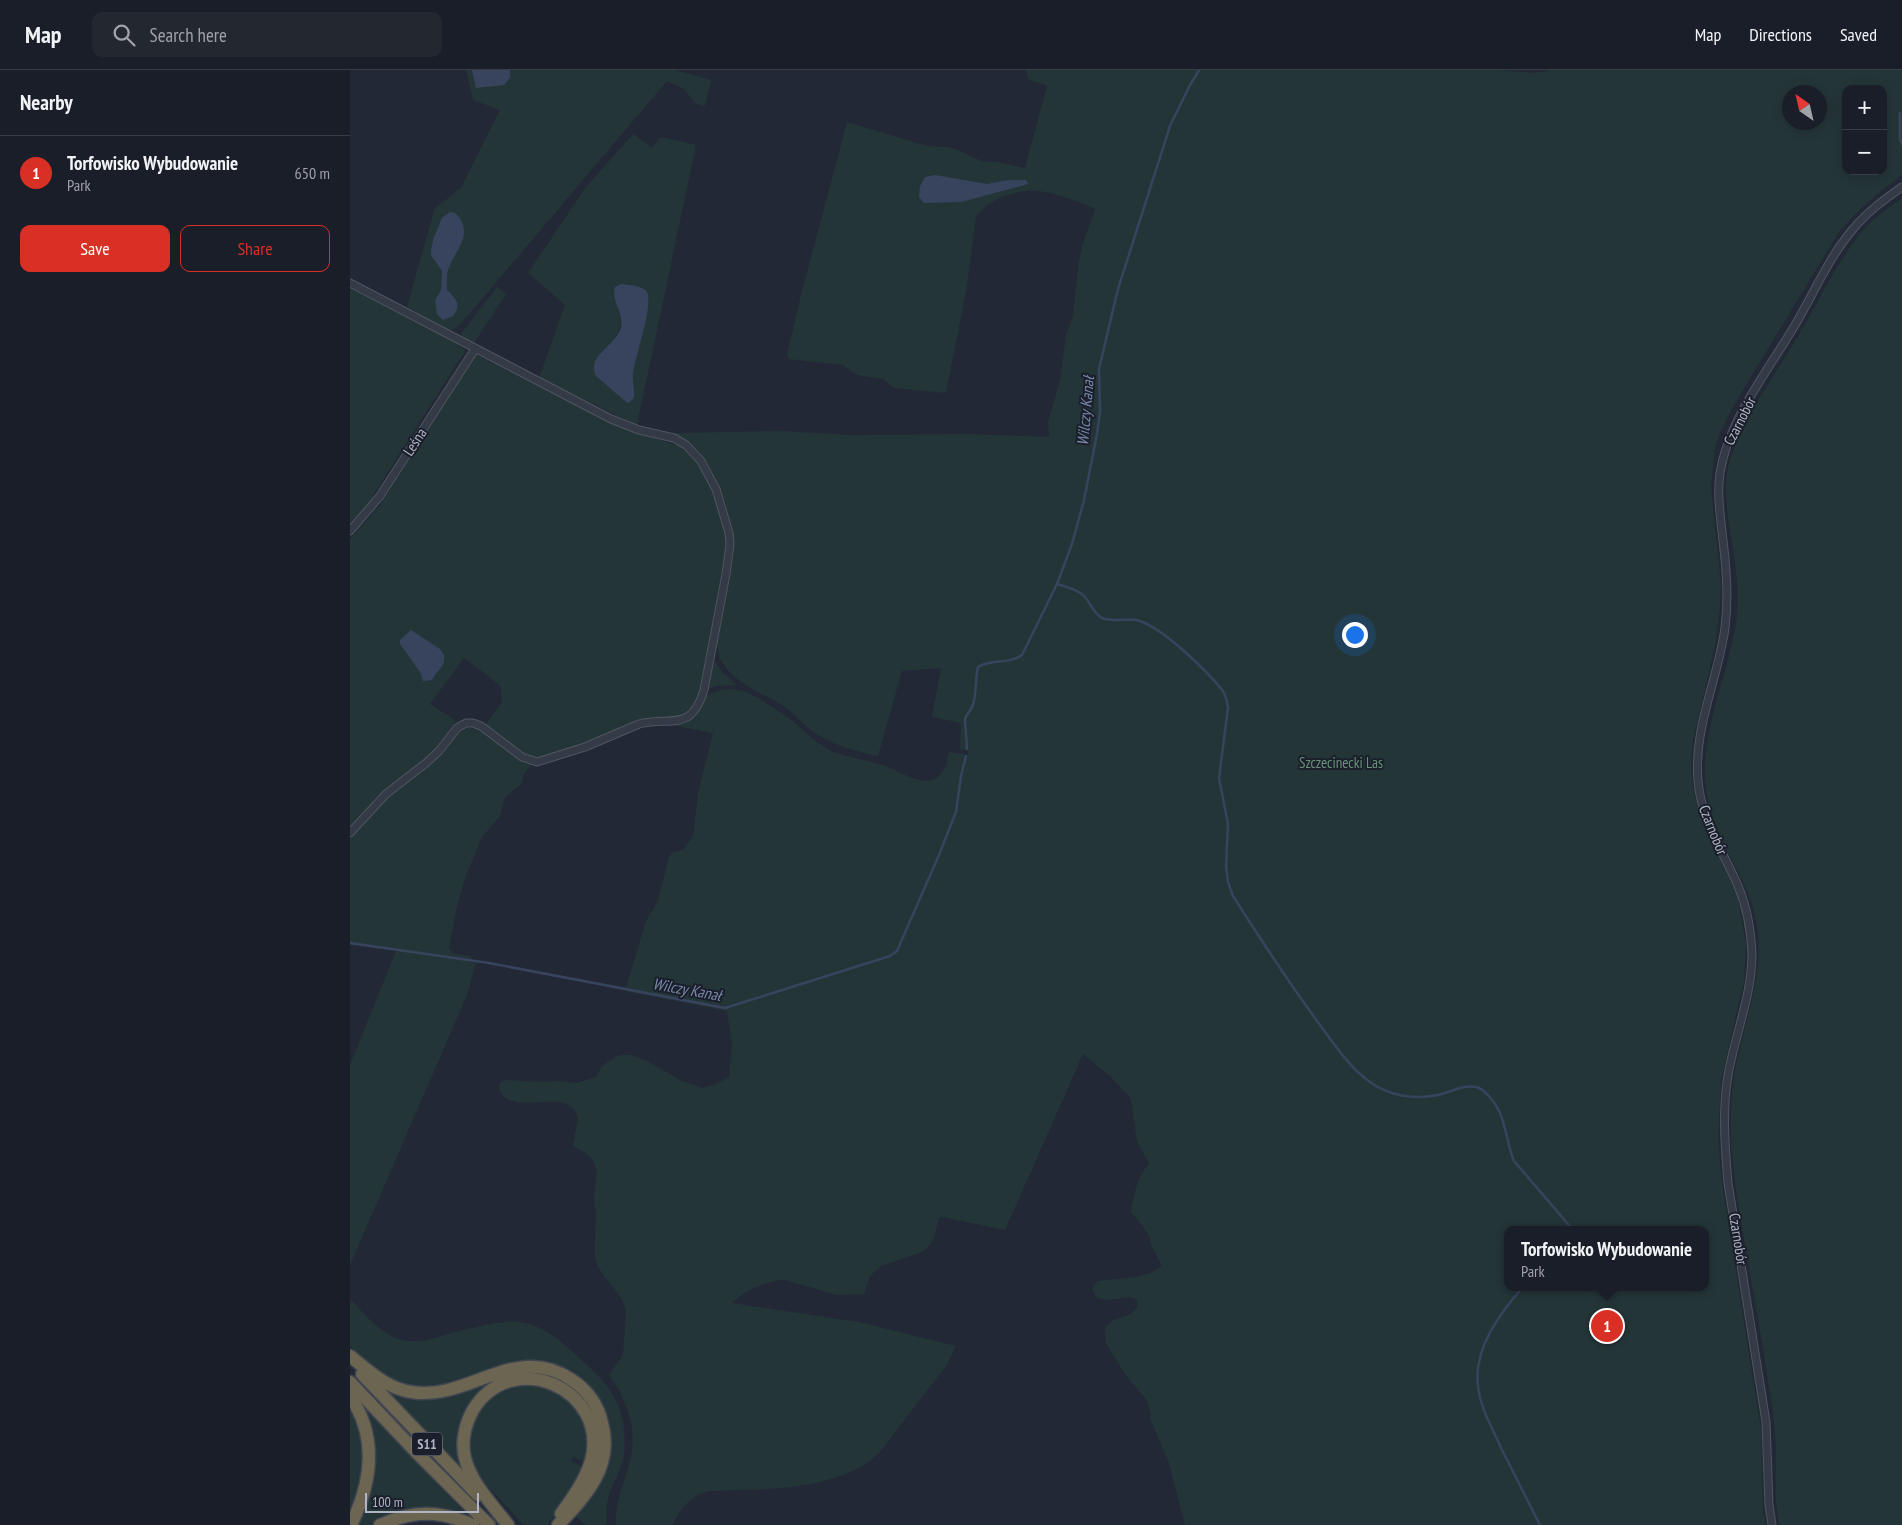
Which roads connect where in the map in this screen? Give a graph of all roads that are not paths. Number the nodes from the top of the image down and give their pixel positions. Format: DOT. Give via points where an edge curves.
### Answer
graph roads {
  1 [pos="1902,187"];
  2 [pos="350,283"];
  3 [pos="474,349"];
  4 [pos="350,531"];
  5 [pos="350,833"];
  6 [pos="350,1356"];
  7 [pos="350,1361"];
  8 [pos="350,1382"];
  9 [pos="350,1396"];
  10 [pos="351,1525"];
  11 [pos="380,1525"];
  12 [pos="473,1525"];
  13 [pos="489,1525"];
  14 [pos="508,1525"];
  15 [pos="554,1525"];
  16 [pos="558,1525"];
  17 [pos="1772,1525"];
  1 -- 17 [label="street, Czarnobór" via="1860,221 1833,258 1735,425 1724,451 1720,474 1727,605 1722,646 1698,752 1698,782 1709,825 1742,898 1751,939 1749,985 1728,1078 1725,1144 1728,1182 1766,1422"];
  2 -- 3 [label="street"];
  3 -- 4 [label="street, Leśna" via="380,496"];
  3 -- 5 [label="street" via="624,425 674,438 701,461 716,489 730,544 704,690 693,712 683,720 639,724 542,761 527,760 481,726 466,723 457,728 439,751 386,794"];
  6 -- 16 [label="highway" via="397,1389 426,1394 526,1366 554,1371 576,1383 598,1411 605,1434 604,1454 591,1488"];
  7 -- 14 [label="highway, S11"];
  8 -- 13 [label="highway, S11"];
  9 -- 10 [label="highway" via="365,1427 369,1452 366,1489"];
  11 -- 12 [label="highway" via="399,1517 431,1513"];
  14 -- 15 [label="highway" via="474,1481 468,1468 464,1457 465,1430 469,1417 487,1393 507,1382 531,1378 551,1383 571,1395 584,1411 593,1435 592,1456 585,1476"];
}
